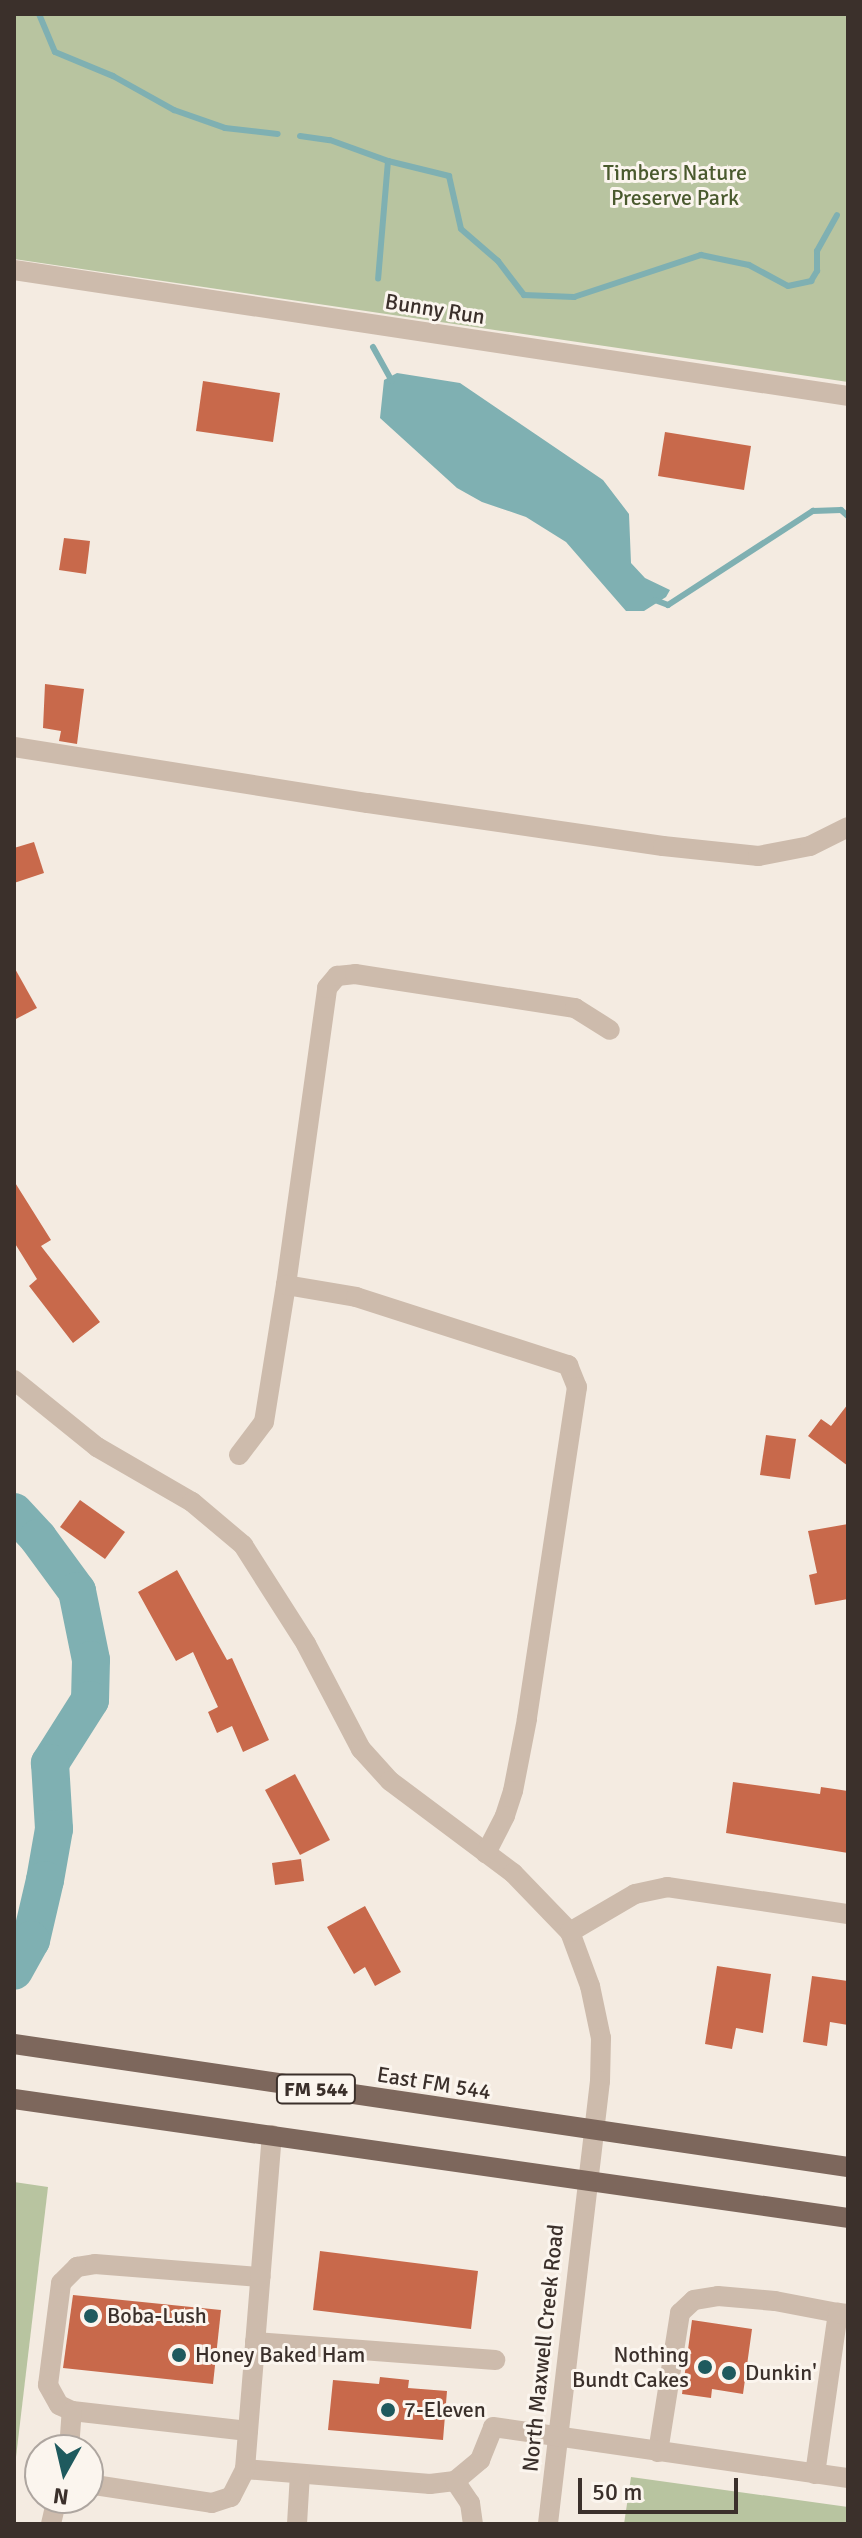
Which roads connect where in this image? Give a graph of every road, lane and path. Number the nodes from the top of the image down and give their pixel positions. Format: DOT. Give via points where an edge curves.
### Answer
graph roads {
  1 [pos="14,270"];
  2 [pos="848,396"];
  3 [pos="14,747"];
  4 [pos="848,827"];
  5 [pos="610,1030"];
  6 [pos="286,1285"];
  7 [pos="14,1380"];
  8 [pos="239,1455"];
  9 [pos="486,1853"];
  10 [pos="848,1914"];
  11 [pos="570,1932"];
  12 [pos="14,2044"];
  13 [pos="14,2099"];
  14 [pos="593,2131"];
  15 [pos="272,2135"];
  16 [pos="848,2167"];
  17 [pos="586,2178"];
  18 [pos="848,2218"];
  19 [pos="260,2277"];
  20 [pos="843,2314"];
  21 [pos="255,2342"];
  22 [pos="495,2360"];
  23 [pos="72,2411"];
  24 [pos="248,2431"];
  25 [pos="70,2434"];
  26 [pos="558,2439"];
  27 [pos="658,2452"];
  28 [pos="245,2469"];
  29 [pos="300,2474"];
  30 [pos="815,2474"];
  31 [pos="848,2478"];
  32 [pos="455,2481"];
  33 [pos="104,2486"];
  34 [pos="297,2524"];
  35 [pos="473,2524"];
  36 [pos="548,2524"];
  1 -- 2 [label="street, Bunny Run"];
  3 -- 4 [label="street" via="368,803 758,856 810,846"];
  5 -- 6 [label="street" via="575,1008 355,974 337,976 327,988"];
  6 -- 8 [label="street" via="264,1422"];
  6 -- 9 [label="street" via="356,1297 568,1365 577,1387 513,1791"];
  7 -- 9 [label="street" via="97,1447 192,1502 243,1545 306,1644 361,1749 390,1781"];
  9 -- 11 [label="street"];
  10 -- 11 [label="street" via="667,1887 635,1894"];
  11 -- 14 [label="street, North Maxwell Creek Road" via="590,1986 601,2038"];
  12 -- 14 [label="main road, East FM 544 / FM 544"];
  13 -- 15 [label="main road, FM 544"];
  14 -- 16 [label="main road, East FM 544 / FM 544"];
  14 -- 17 [label="street, North Maxwell Creek Road"];
  15 -- 17 [label="main road, FM 544"];
  15 -- 19 [label="street"];
  17 -- 18 [label="main road, FM 544"];
  17 -- 26 [label="street, North Maxwell Creek Road"];
  19 -- 21 [label="street"];
  19 -- 23 [label="street" via="77,2267 61,2283 48,2385 59,2405"];
  20 -- 27 [label="street" via="731,2297 694,2300 680,2313"];
  20 -- 30 [label="street"];
  21 -- 22 [label="street"];
  21 -- 24 [label="street"];
  23 -- 24 [label="street"];
  23 -- 25 [label="street"];
  24 -- 28 [label="street"];
  26 -- 27 [label="street"];
  26 -- 32 [label="street" via="493,2427 480,2460"];
  26 -- 36 [label="street, North Maxwell Creek Road"];
  27 -- 30 [label="street"];
  28 -- 29 [label="street"];
  28 -- 33 [label="street" via="231,2497 212,2503"];
  29 -- 32 [label="street" via="430,2484"];
  29 -- 34 [label="street"];
  30 -- 31 [label="street"];
  32 -- 35 [label="street" via="470,2503"];
}
